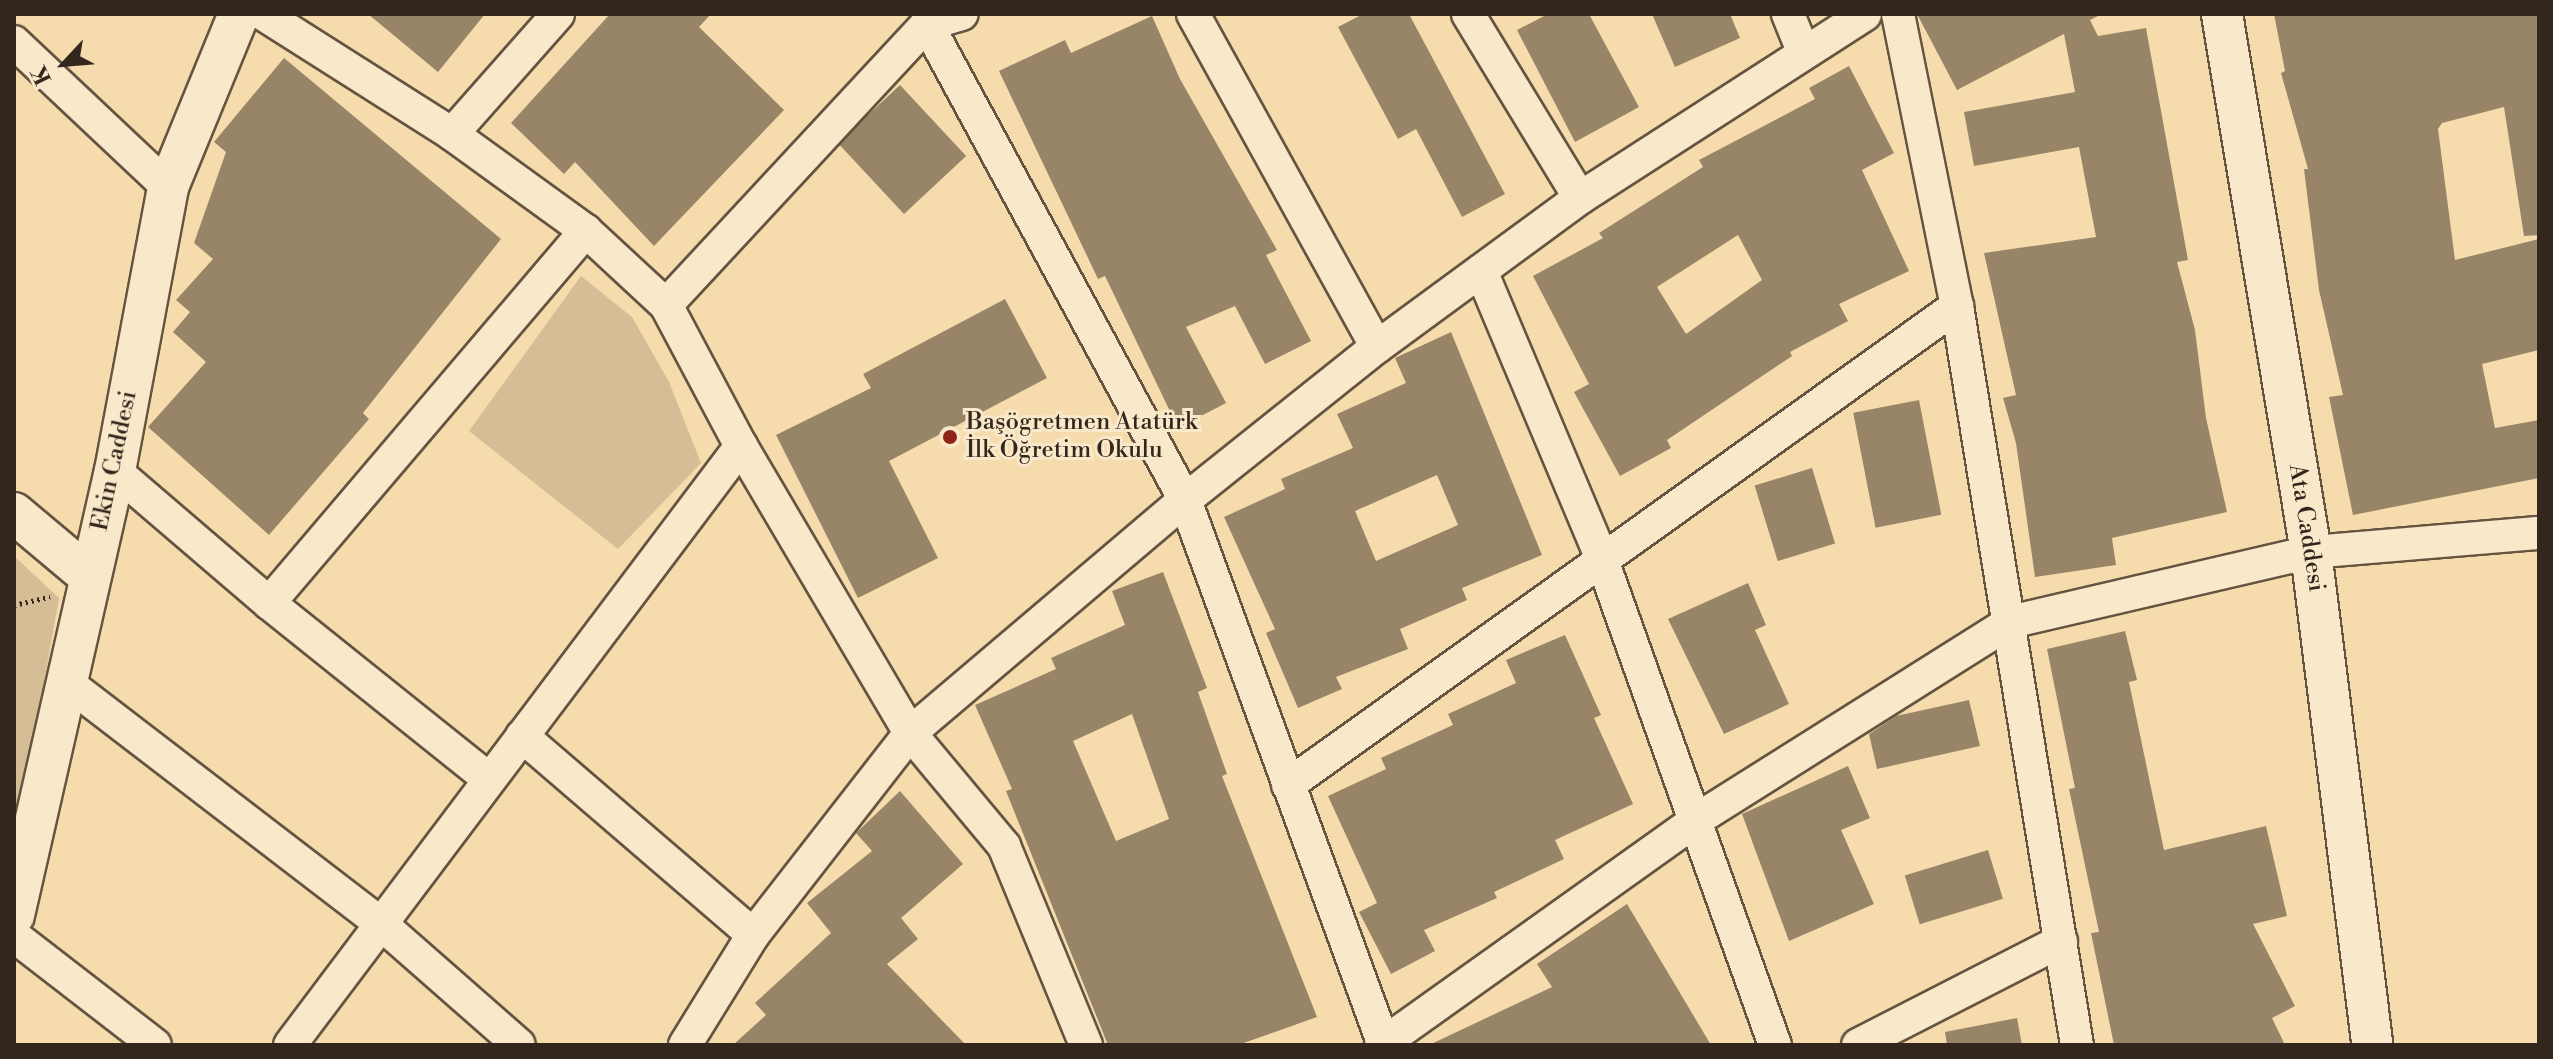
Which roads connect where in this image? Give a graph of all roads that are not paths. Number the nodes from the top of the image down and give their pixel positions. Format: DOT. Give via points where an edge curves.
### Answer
graph roads {
  1 [pos="239,14"];
  2 [pos="263,14"];
  3 [pos="558,14"];
  4 [pos="962,14"];
  5 [pos="1193,14"];
  6 [pos="1468,14"];
  7 [pos="1788,14"];
  8 [pos="1865,14"];
  9 [pos="1898,14"];
  10 [pos="2222,14"];
  11 [pos="927,24"];
  12 [pos="14,42"];
  13 [pos="1803,51"];
  14 [pos="452,134"];
  15 [pos="168,187"];
  16 [pos="1580,198"];
  17 [pos="586,231"];
  18 [pos="1481,271"];
  19 [pos="666,305"];
  20 [pos="1957,306"];
  21 [pos="1377,347"];
  22 [pos="741,446"];
  23 [pos="115,471"];
  24 [pos="1185,500"];
  25 [pos="14,513"];
  26 [pos="2539,533"];
  27 [pos="2311,552"];
  28 [pos="1601,557"];
  29 [pos="89,576"];
  30 [pos="269,603"];
  31 [pos="2010,622"];
  32 [pos="66,682"];
  33 [pos="910,733"];
  34 [pos="522,736"];
  35 [pos="489,779"];
  36 [pos="1288,785"];
  37 [pos="1696,820"];
  38 [pos="14,915"];
  39 [pos="379,922"];
  40 [pos="753,935"];
  41 [pos="14,936"];
  42 [pos="2061,941"];
  43 [pos="155,1045"];
  44 [pos="290,1045"];
  45 [pos="519,1045"];
  46 [pos="685,1045"];
  47 [pos="1086,1045"];
  48 [pos="1383,1045"];
  49 [pos="1775,1045"];
  50 [pos="1858,1045"];
  51 [pos="2077,1045"];
  52 [pos="2372,1045"];
  1 -- 15 [label="street, Ekin Caddesi"];
  2 -- 14 [label="street"];
  3 -- 14 [label="street"];
  4 -- 11 [label="street"];
  5 -- 21 [label="street"];
  6 -- 16 [label="street"];
  7 -- 13 [label="street"];
  8 -- 13 [label="street"];
  9 -- 20 [label="street"];
  10 -- 27 [label="street, Ata Caddesi"];
  11 -- 19 [label="street"];
  11 -- 24 [label="street"];
  12 -- 15 [label="street"];
  13 -- 16 [label="street"];
  14 -- 17 [label="street"];
  15 -- 23 [label="street, Ekin Caddesi"];
  16 -- 18 [label="street"];
  17 -- 19 [label="street"];
  17 -- 30 [label="street"];
  18 -- 21 [label="street"];
  18 -- 28 [label="street"];
  19 -- 22 [label="street"];
  20 -- 28 [label="street"];
  20 -- 31 [label="street"];
  21 -- 24 [label="street"];
  22 -- 33 [label="street"];
  22 -- 34 [label="street"];
  23 -- 29 [label="street, Ekin Caddesi"];
  23 -- 30 [label="street"];
  24 -- 33 [label="street"];
  24 -- 36 [label="street"];
  25 -- 29 [label="street"];
  26 -- 27 [label="street"];
  27 -- 31 [label="street"];
  27 -- 52 [label="street, Ata Caddesi"];
  28 -- 36 [label="street"];
  28 -- 37 [label="street"];
  29 -- 32 [label="street, Ekin Caddesi"];
  30 -- 35 [label="street"];
  31 -- 37 [label="street"];
  31 -- 42 [label="street"];
  32 -- 38 [label="street, Ekin Caddesi"];
  32 -- 39 [label="street"];
  33 -- 40 [label="street"];
  33 -- 47 [label="street" via="1004,846"];
  34 -- 35 [label="street"];
  34 -- 40 [label="street"];
  35 -- 39 [label="street"];
  36 -- 48 [label="street"];
  37 -- 48 [label="street"];
  37 -- 49 [label="street"];
  39 -- 44 [label="street"];
  39 -- 45 [label="street"];
  40 -- 46 [label="street"];
  41 -- 43 [label="street"];
  42 -- 50 [label="street"];
  42 -- 51 [label="street"];
}
